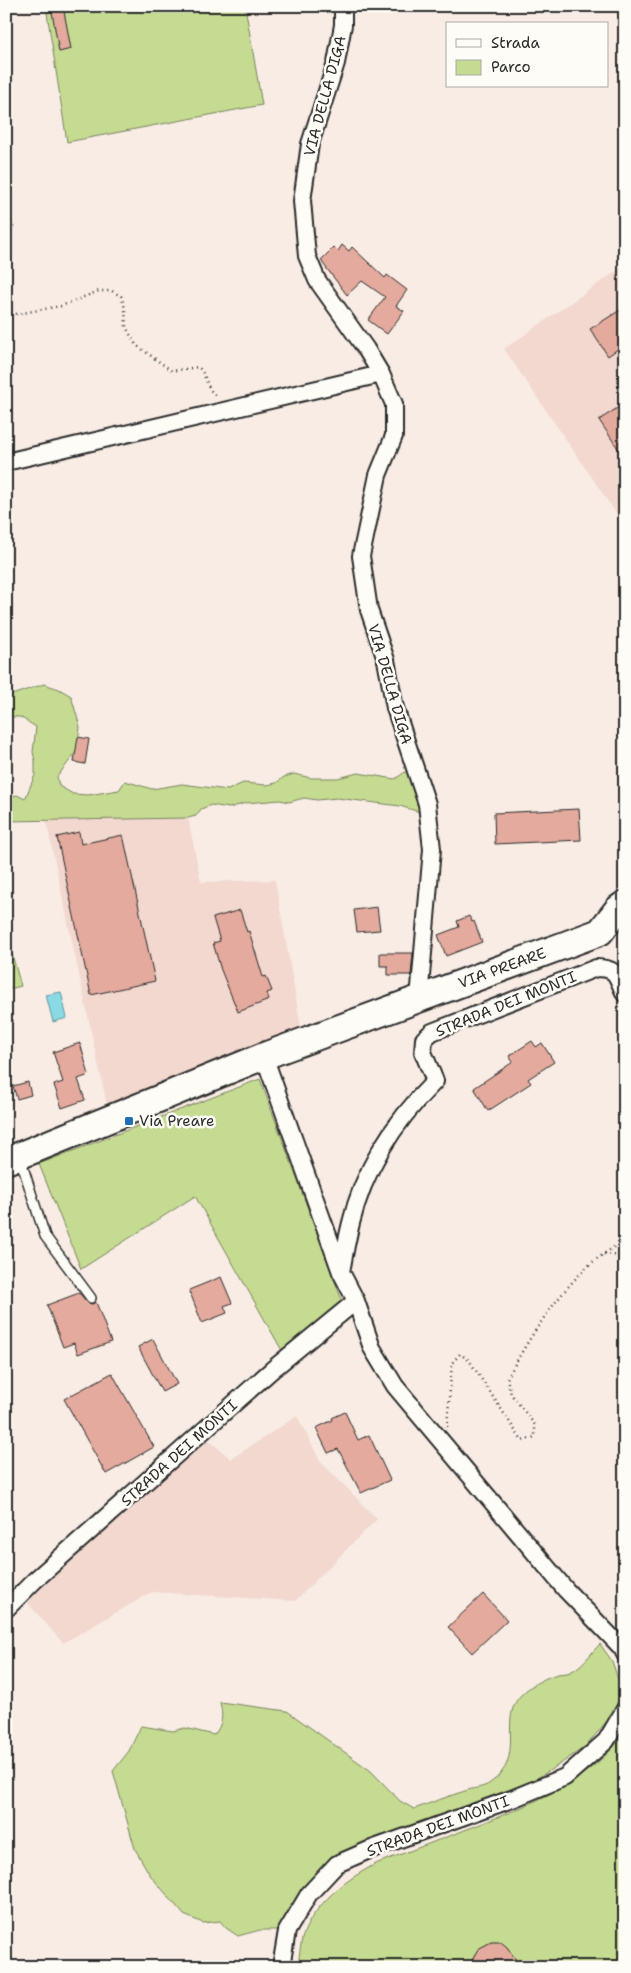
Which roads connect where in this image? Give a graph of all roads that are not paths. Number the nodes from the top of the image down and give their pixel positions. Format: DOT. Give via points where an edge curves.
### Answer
graph roads {
  1 [pos="342,6"];
  2 [pos="381,374"];
  3 [pos="6,462"];
  4 [pos="625,904"];
  5 [pos="625,994"];
  6 [pos="420,999"];
  7 [pos="264,1056"];
  8 [pos="13,1158"];
  9 [pos="341,1272"];
  10 [pos="91,1298"];
  11 [pos="356,1301"];
  12 [pos="6,1609"];
  13 [pos="625,1654"];
  14 [pos="625,1709"];
  15 [pos="281,1967"];
  1 -- 2 [label="street, VIA DELLA DIGA" via="343,25 336,63 310,144 302,201 306,256 317,280"];
  2 -- 3 [label="street"];
  2 -- 6 [label="street, VIA DELLA DIGA" via="394,404 394,436 378,475 361,556 369,610 386,660 395,708 427,804 432,849"];
  4 -- 6 [label="main road, VIA PREARE" via="600,932"];
  5 -- 9 [label="street, STRADA DEI MONTI" via="616,973 608,968 596,968 432,1032 424,1039 423,1052 435,1081 403,1115 386,1139 351,1221"];
  6 -- 7 [label="main road, VIA PREARE"];
  7 -- 8 [label="main road, VIA PREARE"];
  7 -- 9 [label="street"];
  8 -- 10 [label="lane" via="45,1236"];
  9 -- 11 [label="street"];
  11 -- 12 [label="street, STRADA DEI MONTI" via="273,1370"];
  11 -- 13 [label="street" via="372,1348 395,1386 566,1590"];
  14 -- 15 [label="street, STRADA DEI MONTI" via="606,1741 565,1777 337,1864 309,1894 287,1931"];
}
